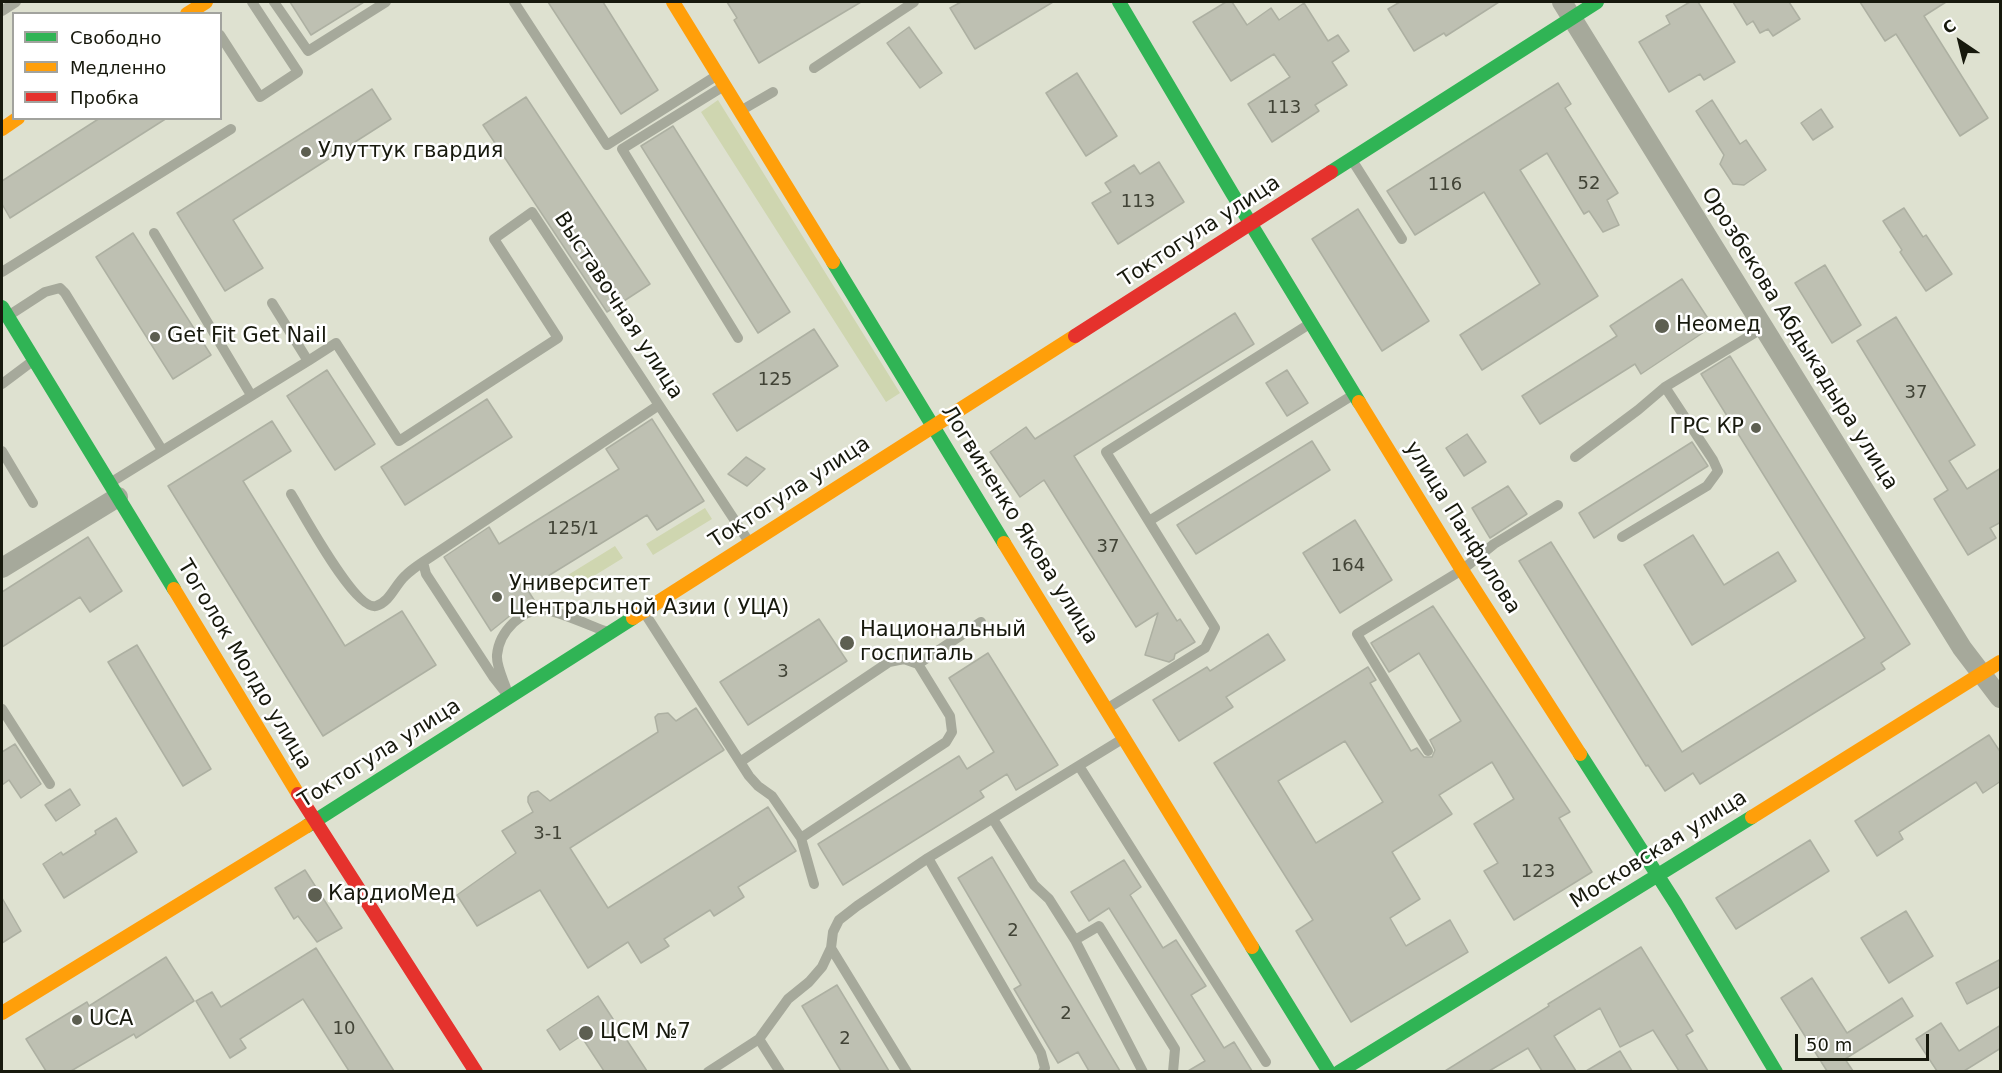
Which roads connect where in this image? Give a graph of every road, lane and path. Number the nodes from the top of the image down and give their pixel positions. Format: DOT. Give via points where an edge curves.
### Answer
graph roads {
  1 [pos="16,2"];
  2 [pos="252,2"];
  3 [pos="274,2"];
  4 [pos="386,2"];
  5 [pos="514,2"];
  6 [pos="673,2"];
  7 [pos="914,2"];
  8 [pos="1119,2"];
  9 [pos="1597,2"];
  10 [pos="1567,10"];
  11 [pos="2,11"];
  12 [pos="222,38"];
  13 [pos="814,68"];
  14 [pos="721,80"];
  15 [pos="773,93"];
  16 [pos="740,111"];
  17 [pos="15,120"];
  18 [pos="2,129"];
  19 [pos="231,129"];
  20 [pos="1351,160"];
  21 [pos="1252,224"];
  22 [pos="154,233"];
  23 [pos="1402,239"];
  24 [pos="2,272"];
  25 [pos="272,303"];
  26 [pos="4,312"];
  27 [pos="1312,323"];
  28 [pos="1763,328"];
  29 [pos="738,338"];
  30 [pos="34,360"];
  31 [pos="308,361"];
  32 [pos="2,384"];
  33 [pos="1665,387"];
  34 [pos="1355,394"];
  35 [pos="251,395"];
  36 [pos="659,405"];
  37 [pos="933,426"];
  38 [pos="162,450"];
  39 [pos="2,452"];
  40 [pos="1575,457"];
  41 [pos="114,490"];
  42 [pos="291,494"];
  43 [pos="33,503"];
  44 [pos="1558,505"];
  45 [pos="1149,521"];
  46 [pos="1622,537"];
  47 [pos="750,544"];
  48 [pos="423,561"];
  49 [pos="2,568"];
  50 [pos="1462,570"];
  51 [pos="643,611"];
  52 [pos="981,622"];
  53 [pos="610,633"];
  54 [pos="2001,662"];
  55 [pos="918,664"];
  56 [pos="1981,674"];
  57 [pos="509,697"];
  58 [pos="2001,698"];
  59 [pos="1108,708"];
  60 [pos="2,709"];
  61 [pos="1125,737"];
  62 [pos="1428,751"];
  63 [pos="740,762"];
  64 [pos="1079,766"];
  65 [pos="50,784"];
  66 [pos="993,819"];
  67 [pos="314,822"];
  68 [pos="801,837"];
  69 [pos="928,858"];
  70 [pos="1658,876"];
  71 [pos="814,884"];
  72 [pos="1075,940"];
  73 [pos="831,948"];
  74 [pos="2,1013"];
  75 [pos="759,1039"];
  76 [pos="1266,1062"];
  77 [pos="476,1071"];
  78 [pos="708,1071"];
  79 [pos="780,1071"];
  80 [pos="907,1071"];
  81 [pos="1043,1071"];
  82 [pos="1143,1071"];
  83 [pos="1173,1071"];
  84 [pos="1329,1071"];
  85 [pos="1339,1071"];
  86 [pos="1776,1071"];
  1 -- 11 [label="lane"];
  2 -- 12 [label="lane" via="298,72 260,96"];
  3 -- 4 [label="lane" via="308,51"];
  5 -- 14 [label="lane" via="607,145"];
  6 -- 14 [label="main road, Логвиненко Якова улица"];
  7 -- 13 [label="lane"];
  8 -- 21 [label="main road, улица Панфилова"];
  9 -- 10 [label="main road, Токтогула улица"];
  10 -- 20 [label="main road, Токтогула улица"];
  10 -- 28 [label="street, Орозбекова Абдыкадыра улица"];
  14 -- 16 [label="main road, Логвиненко Якова улица"];
  14 -- 29 [label="lane" via="622,149"];
  15 -- 16 [label="lane"];
  16 -- 37 [label="main road, Логвиненко Якова улица"];
  17 -- 18 [label="main road"];
  19 -- 24 [label="lane"];
  20 -- 21 [label="main road, Токтогула улица"];
  20 -- 23 [label="lane"];
  21 -- 27 [label="main road, улица Панфилова"];
  21 -- 37 [label="main road, Токтогула улица"];
  22 -- 35 [label="lane"];
  25 -- 31 [label="lane"];
  26 -- 30 [label="main road, Тоголок Молдо улица"];
  26 -- 38 [label="lane" via="60,288"];
  27 -- 34 [label="main road, улица Панфилова"];
  27 -- 45 [label="lane" via="1106,452"];
  28 -- 33 [label="lane"];
  28 -- 56 [label="street, Орозбекова Абдыкадыра улица"];
  30 -- 32 [label="lane"];
  30 -- 41 [label="main road, Тоголок Молдо улица"];
  31 -- 35 [label="lane"];
  31 -- 36 [label="lane, Выставочная улица" via="336,343 399,441 558,338 494,239 532,212"];
  33 -- 40 [label="lane"];
  33 -- 46 [label="lane" via="1718,471 1707,486"];
  34 -- 45 [label="lane"];
  34 -- 50 [label="main road, улица Панфилова"];
  35 -- 38 [label="lane"];
  36 -- 47 [label="lane, Выставочная улица"];
  36 -- 48 [label="lane"];
  37 -- 47 [label="main road, Токтогула улица"];
  37 -- 59 [label="main road, Логвиненко Якова улица"];
  38 -- 41 [label="lane"];
  39 -- 43 [label="lane"];
  41 -- 49 [label="street"];
  41 -- 67 [label="main road, Тоголок Молдо улица"];
  42 -- 48 [label="lane" via="347,585 363,602 373,607 379,605"];
  44 -- 50 [label="lane" via="1494,544"];
  45 -- 59 [label="lane" via="1215,628 1205,648"];
  47 -- 51 [label="main road, Токтогула улица"];
  48 -- 57 [label="lane" via="426,574"];
  50 -- 62 [label="lane" via="1357,634"];
  50 -- 70 [label="main road, улица Панфилова"];
  51 -- 53 [label="main road, Токтогула улица"];
  51 -- 63 [label="lane"];
  52 -- 55 [label="lane"];
  53 -- 57 [label="main road, Токтогула улица"];
  53 -- 57 [label="lane" via="547,610 529,612 509,626 496,658"];
  54 -- 56 [label="main road, Московская улица"];
  55 -- 63 [label="lane" via="904,658 889,662"];
  55 -- 68 [label="lane" via="950,716 952,732 946,742"];
  56 -- 58 [label="street, Орозбекова Абдыкадыра улица"];
  56 -- 70 [label="main road, Московская улица"];
  57 -- 67 [label="main road, Токтогула улица"];
  59 -- 61 [label="main road, Логвиненко Якова улица"];
  60 -- 65 [label="lane"];
  61 -- 64 [label="lane"];
  61 -- 84 [label="main road, Логвиненко Якова улица"];
  63 -- 68 [label="lane" via="758,786 772,796"];
  64 -- 66 [label="lane"];
  64 -- 76 [label="lane"];
  66 -- 69 [label="lane"];
  66 -- 72 [label="lane" via="1034,885 1049,899"];
  67 -- 74 [label="main road, Токтогула улица"];
  67 -- 77 [label="main road, Тоголок Молдо улица"];
  68 -- 71 [label="lane"];
  69 -- 73 [label="lane" via="839,920"];
  69 -- 81 [label="lane" via="1041,1053"];
  70 -- 85 [label="main road, Московская улица"];
  70 -- 86 [label="main road, улица Панфилова"];
  72 -- 82 [label="lane"];
  72 -- 83 [label="lane" via="1099,926 1175,1049"];
  73 -- 75 [label="lane" via="822,968 788,999"];
  73 -- 80 [label="lane"];
  75 -- 78 [label="lane"];
  75 -- 79 [label="lane"];
}
